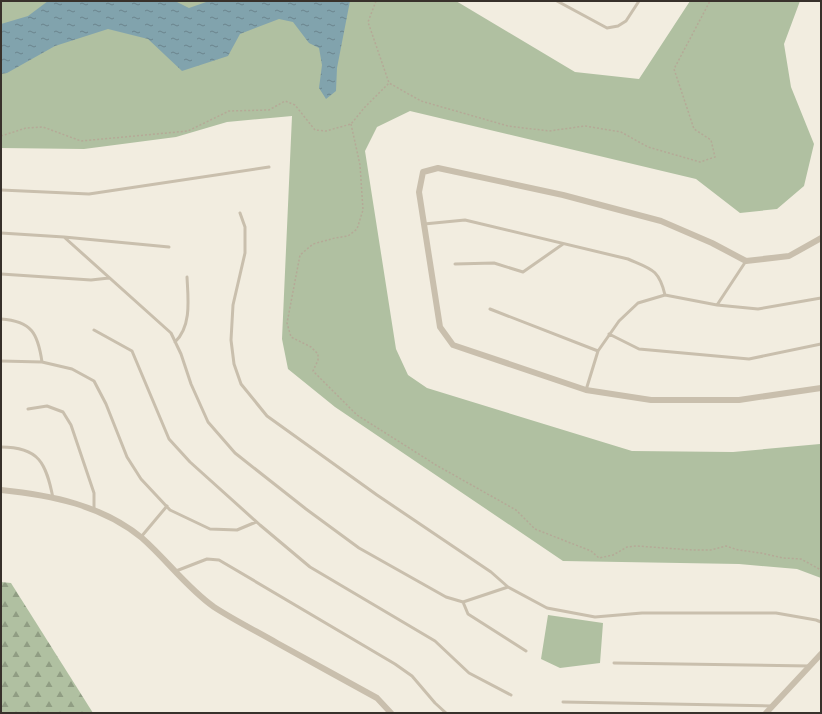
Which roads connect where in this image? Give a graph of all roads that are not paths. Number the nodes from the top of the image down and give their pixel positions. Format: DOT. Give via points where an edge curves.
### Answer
graph roads {
  1 [pos="557,1"];
  2 [pos="639,1"];
  3 [pos="269,167"];
  4 [pos="1,190"];
  5 [pos="240,213"];
  6 [pos="424,224"];
  7 [pos="1,234"];
  8 [pos="64,237"];
  9 [pos="821,238"];
  10 [pos="563,244"];
  11 [pos="169,247"];
  12 [pos="746,261"];
  13 [pos="455,264"];
  14 [pos="1,274"];
  15 [pos="187,277"];
  16 [pos="110,278"];
  17 [pos="665,296"];
  18 [pos="821,298"];
  19 [pos="717,305"];
  20 [pos="490,309"];
  21 [pos="1,319"];
  22 [pos="94,330"];
  23 [pos="609,334"];
  24 [pos="175,342"];
  25 [pos="821,344"];
  26 [pos="598,351"];
  27 [pos="1,361"];
  28 [pos="42,362"];
  29 [pos="821,388"];
  30 [pos="586,390"];
  31 [pos="28,409"];
  32 [pos="1,447"];
  33 [pos="1,490"];
  34 [pos="53,498"];
  35 [pos="167,506"];
  36 [pos="94,509"];
  37 [pos="256,522"];
  38 [pos="141,538"];
  39 [pos="176,570"];
  40 [pos="508,587"];
  41 [pos="463,602"];
  42 [pos="821,622"];
  43 [pos="526,652"];
  44 [pos="821,654"];
  45 [pos="614,663"];
  46 [pos="810,666"];
  47 [pos="512,696"];
  48 [pos="563,702"];
  49 [pos="772,706"];
  50 [pos="391,713"];
  51 [pos="446,713"];
  52 [pos="766,713"];
  1 -- 2 [label="lane" via="607,28 626,21"];
  3 -- 4 [label="lane" via="89,194"];
  5 -- 40 [label="lane" via="246,227 245,253 233,305 231,340 234,364 241,384 267,416 491,572"];
  6 -- 10 [label="lane" via="465,220"];
  6 -- 12 [label="street" via="419,192 424,172 438,168 563,195 661,221"];
  6 -- 30 [label="street" via="440,327 454,345"];
  7 -- 8 [label="lane"];
  8 -- 11 [label="lane"];
  8 -- 16 [label="lane"];
  9 -- 12 [label="street" via="789,256"];
  10 -- 13 [label="lane" via="524,272 494,263"];
  10 -- 17 [label="lane" via="628,259 651,269 662,280"];
  12 -- 19 [label="lane"];
  14 -- 16 [label="lane" via="92,280"];
  15 -- 24 [label="lane" via="189,305 185,327 183,335"];
  16 -- 24 [label="lane" via="171,333"];
  17 -- 19 [label="lane"];
  17 -- 23 [label="lane" via="638,303"];
  18 -- 19 [label="lane" via="758,308"];
  20 -- 26 [label="lane"];
  21 -- 28 [label="lane" via="16,320 32,329 39,341"];
  22 -- 37 [label="lane" via="132,352 168,439"];
  23 -- 25 [label="lane" via="639,349 749,359"];
  23 -- 26 [label="lane"];
  24 -- 41 [label="lane" via="208,422 235,453 359,548 446,597"];
  26 -- 30 [label="lane"];
  27 -- 28 [label="lane"];
  28 -- 35 [label="lane" via="72,369 94,381 127,457 141,479"];
  29 -- 30 [label="street" via="732,400 651,400"];
  31 -- 36 [label="lane" via="47,406 63,412 71,425 94,493"];
  32 -- 34 [label="lane" via="17,447 30,451 40,460 50,482"];
  33 -- 34 [label="street" via="34,493"];
  34 -- 36 [label="street"];
  35 -- 37 [label="lane" via="170,510 210,529 237,530"];
  35 -- 38 [label="lane"];
  36 -- 38 [label="street"];
  37 -- 47 [label="lane" via="310,567 435,641 469,673"];
  38 -- 39 [label="street"];
  39 -- 50 [label="street" via="198,596 226,615 377,698"];
  39 -- 51 [label="lane" via="208,559 219,560 395,664 412,676"];
  40 -- 41 [label="lane"];
  40 -- 42 [label="lane" via="548,608 595,617 642,613 776,613"];
  41 -- 43 [label="lane" via="468,614"];
  44 -- 46 [label="street"];
  45 -- 46 [label="lane"];
  46 -- 49 [label="street"];
  48 -- 49 [label="lane"];
  49 -- 52 [label="street"];
}
